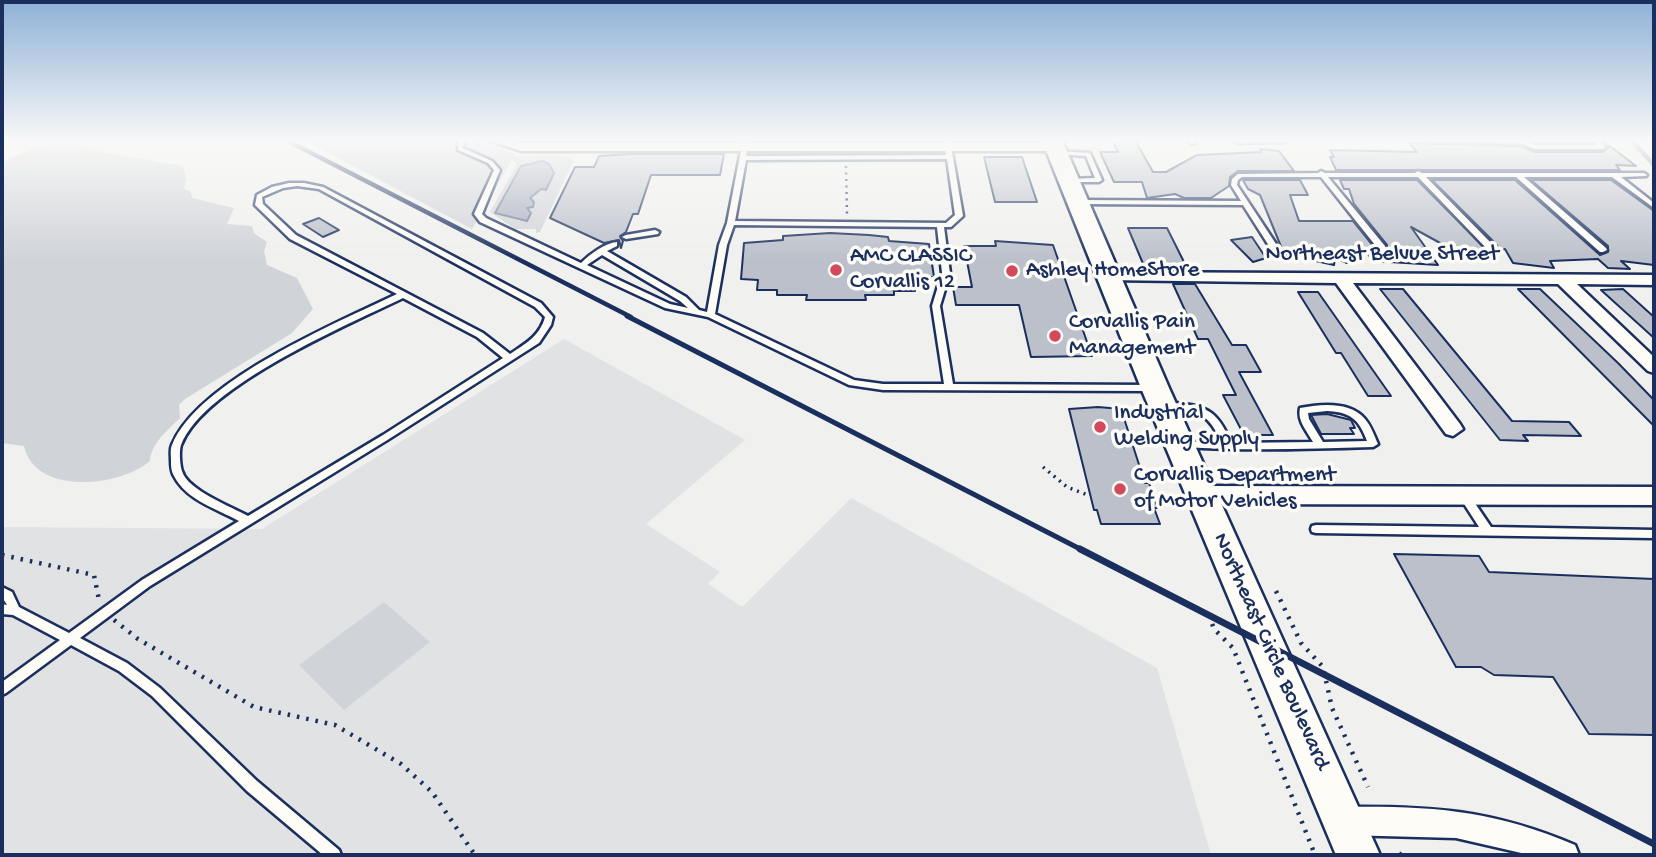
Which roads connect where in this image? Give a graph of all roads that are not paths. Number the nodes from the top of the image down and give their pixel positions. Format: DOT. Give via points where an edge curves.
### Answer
graph roads {
  1 [pos="493,180"];
  2 [pos="739,180"];
  3 [pos="953,180"];
  4 [pos="1069,180"];
  5 [pos="1235,180"];
  6 [pos="1327,180"];
  7 [pos="1426,180"];
  8 [pos="1524,180"];
  9 [pos="1621,180"];
  10 [pos="1075,192"];
  11 [pos="1245,203"];
  12 [pos="1654,206"];
  13 [pos="731,223"];
  14 [pos="940,225"];
  15 [pos="655,232"];
  16 [pos="626,237"];
  17 [pos="614,244"];
  18 [pos="1274,247"];
  19 [pos="1382,248"];
  20 [pos="1492,249"];
  21 [pos="1603,250"];
  22 [pos="601,251"];
  23 [pos="582,266"];
  24 [pos="1110,277"];
  25 [pos="1340,277"];
  26 [pos="1562,279"];
  27 [pos="1654,280"];
  28 [pos="404,294"];
  29 [pos="695,311"];
  30 [pos="711,315"];
  31 [pos="509,357"];
  32 [pos="1654,367"];
  33 [pos="949,387"];
  34 [pos="1159,397"];
  35 [pos="1452,429"];
  36 [pos="1179,443"];
  37 [pos="1320,445"];
  38 [pos="1228,446"];
  39 [pos="1202,495"];
  40 [pos="1464,496"];
  41 [pos="1654,496"];
  42 [pos="247,520"];
  43 [pos="1316,529"];
  44 [pos="1488,532"];
  45 [pos="1654,534"];
  46 [pos="2,592"];
  47 [pos="2,609"];
  48 [pos="15,610"];
  49 [pos="72,637"];
  50 [pos="2,689"];
  51 [pos="1344,821"];
  52 [pos="334,855"];
  53 [pos="1358,855"];
  54 [pos="1564,855"];
  1 -- 23 [label="lane" via="478,214 483,220"];
  2 -- 13 [label="lane"];
  3 -- 14 [label="lane" via="959,216"];
  4 -- 10 [label="main road, Northeast Circle Boulevard"];
  5 -- 11 [label="lane"];
  6 -- 19 [label="lane"];
  7 -- 20 [label="lane"];
  8 -- 21 [label="lane"];
  9 -- 12 [label="lane"];
  10 -- 11 [label="lane"];
  10 -- 24 [label="main road, Northeast Circle Boulevard"];
  11 -- 18 [label="lane"];
  13 -- 14 [label="lane"];
  13 -- 30 [label="lane"];
  14 -- 33 [label="lane" via="946,273 936,306"];
  15 -- 16 [label="lane"];
  17 -- 22 [label="lane"];
  22 -- 23 [label="lane"];
  22 -- 29 [label="lane" via="683,299"];
  23 -- 29 [label="lane" via="668,306"];
  24 -- 25 [label="street, Northeast Belvue Street"];
  24 -- 34 [label="main road, Northeast Circle Boulevard"];
  25 -- 26 [label="street, Northeast Belvue Street"];
  25 -- 35 [label="street"];
  26 -- 27 [label="street, Northeast Belvue Street"];
  26 -- 32 [label="street"];
  28 -- 31 [label="lane" via="480,335"];
  28 -- 31 [label="lane" via="293,237 259,205 259,196 301,182 321,188 538,305 549,317 547,325 536,341"];
  28 -- 42 [label="lane" via="256,369 217,394 190,420 175,446 176,471 189,488"];
  29 -- 30 [label="lane"];
  30 -- 33 [label="lane" via="852,383"];
  31 -- 42 [label="lane"];
  33 -- 34 [label="lane"];
  34 -- 36 [label="main road, Northeast Circle Boulevard"];
  34 -- 38 [label="lane" via="1210,412"];
  36 -- 38 [label="lane"];
  36 -- 39 [label="main road, Northeast Circle Boulevard"];
  37 -- 37 [label="lane" via="1334,445 1373,444 1358,415 1346,409 1303,410"];
  37 -- 38 [label="lane"];
  39 -- 40 [label="street"];
  39 -- 51 [label="main road, Northeast Circle Boulevard"];
  40 -- 41 [label="street"];
  40 -- 44 [label="lane"];
  42 -- 49 [label="lane"];
  43 -- 44 [label="lane"];
  44 -- 45 [label="lane"];
  46 -- 48 [label="lane"];
  47 -- 48 [label="lane"];
  48 -- 49 [label="lane"];
  49 -- 50 [label="lane"];
  49 -- 52 [label="lane" via="156,692 252,786"];
  51 -- 53 [label="main road, Northeast Circle Boulevard"];
  51 -- 54 [label="street" via="1467,823"];
}
